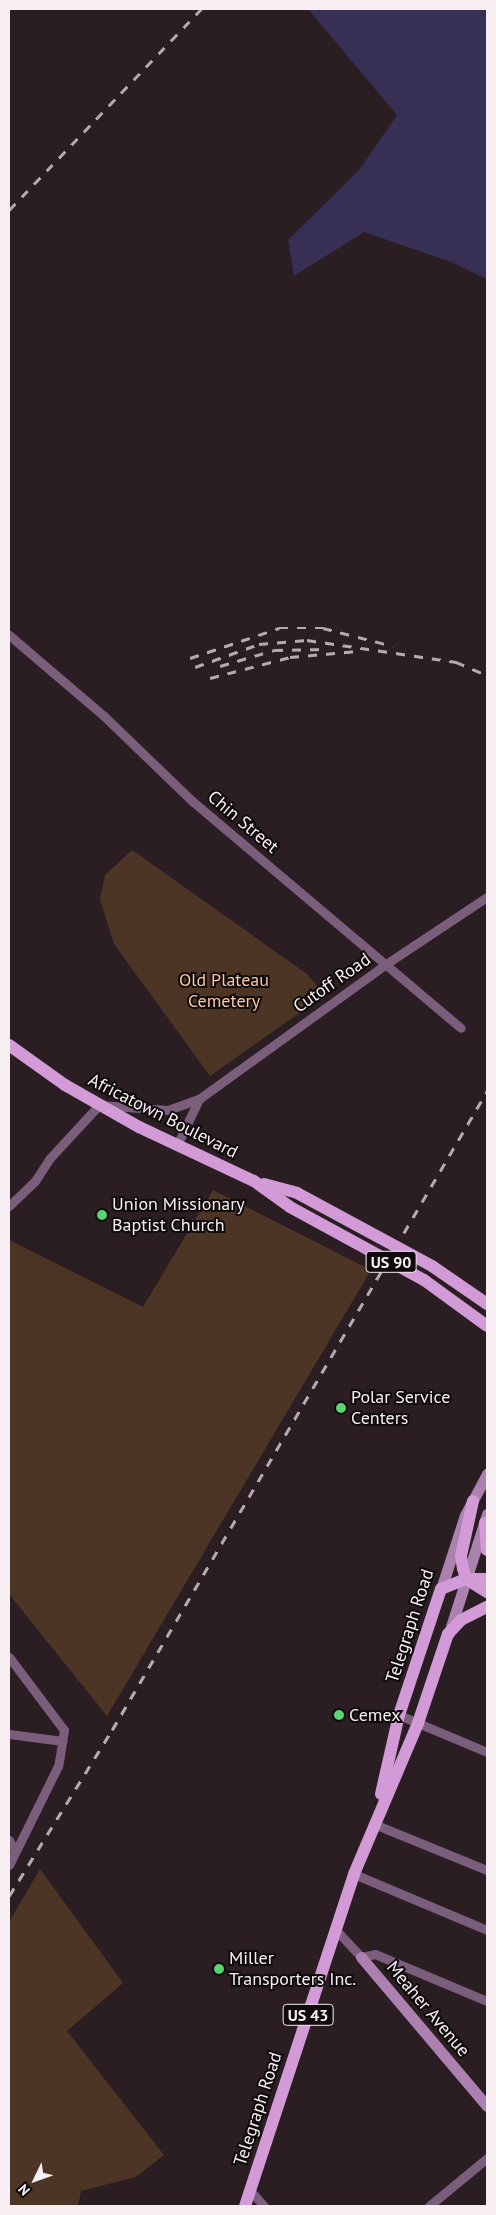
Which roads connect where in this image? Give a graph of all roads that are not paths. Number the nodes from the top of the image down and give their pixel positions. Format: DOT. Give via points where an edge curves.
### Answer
graph roads {
  1 [pos="9,635"];
  2 [pos="487,897"];
  3 [pos="386,964"];
  4 [pos="461,1028"];
  5 [pos="9,1045"];
  6 [pos="199,1099"];
  7 [pos="99,1104"];
  8 [pos="177,1145"];
  9 [pos="254,1181"];
  10 [pos="9,1206"];
  11 [pos="487,1304"];
  12 [pos="487,1326"];
  13 [pos="487,1474"];
  14 [pos="473,1501"];
  15 [pos="486,1519"];
  16 [pos="487,1550"];
  17 [pos="466,1579"];
  18 [pos="487,1579"];
  19 [pos="441,1589"];
  20 [pos="487,1592"];
  21 [pos="487,1607"];
  22 [pos="448,1634"];
  23 [pos="9,1657"];
  24 [pos="399,1715"];
  25 [pos="418,1723"];
  26 [pos="9,1734"];
  27 [pos="63,1741"];
  28 [pos="487,1752"];
  29 [pos="374,1824"];
  30 [pos="9,1840"];
  31 [pos="16,1852"];
  32 [pos="9,1865"];
  33 [pos="487,1870"];
  34 [pos="354,1874"];
  35 [pos="336,1930"];
  36 [pos="487,1930"];
  37 [pos="361,1957"];
  38 [pos="487,2000"];
  39 [pos="487,2106"];
  40 [pos="487,2158"];
  41 [pos="250,2190"];
  42 [pos="245,2206"];
  43 [pos="264,2206"];
  44 [pos="429,2206"];
  1 -- 3 [label="street, Chin Street" via="104,716 191,800"];
  2 -- 3 [label="street, Cutoff Road"];
  3 -- 4 [label="street, Chin Street"];
  3 -- 6 [label="street, Cutoff Road"];
  5 -- 7 [label="main road, Africatown Boulevard / US 90" via="65,1085"];
  6 -- 7 [label="street, Cutoff Road" via="168,1110"];
  6 -- 8 [label="street, Cutoff Road"];
  7 -- 8 [label="main road, Africatown Boulevard / US 90"];
  7 -- 10 [label="street" via="50,1158 35,1181"];
  8 -- 9 [label="main road, Africatown Boulevard / US 90"];
  9 -- 11 [label="main road, Africatown Boulevard / US 90, bridge" via="297,1193 432,1266"];
  9 -- 12 [label="main road, Africatown Boulevard / US 90, bridge" via="290,1206 424,1280"];
  13 -- 14 [label="street, Telegraph Road"];
  14 -- 17 [label="main road" via="461,1556"];
  14 -- 19 [label="street, Telegraph Road"];
  15 -- 16 [label="main road"];
  15 -- 17 [label="street, Telegraph Road"];
  17 -- 18 [label="main road"];
  17 -- 19 [label="main road"];
  17 -- 20 [label="main road"];
  17 -- 22 [label="street, Telegraph Road"];
  19 -- 24 [label="main road, Telegraph Road / US 43"];
  21 -- 22 [label="main road" via="461,1620"];
  22 -- 25 [label="main road, Telegraph Road / US 43"];
  23 -- 27 [label="street" via="59,1721 64,1730"];
  24 -- 25 [label="street"];
  24 -- 29 [label="main road, Telegraph Road / US 43"];
  25 -- 28 [label="street"];
  25 -- 29 [label="main road, Telegraph Road / US 43"];
  26 -- 27 [label="street"];
  27 -- 31 [label="street" via="58,1766"];
  29 -- 33 [label="street"];
  29 -- 34 [label="main road, Telegraph Road / US 43"];
  30 -- 31 [label="street"];
  31 -- 32 [label="street"];
  34 -- 35 [label="main road, Telegraph Road / US 43"];
  34 -- 36 [label="street"];
  35 -- 37 [label="street"];
  35 -- 41 [label="main road, Telegraph Road / US 43"];
  37 -- 38 [label="street" via="375,1954"];
  37 -- 39 [label="street, Meaher Avenue"];
  40 -- 44 [label="street"];
  41 -- 42 [label="main road, Telegraph Road / US 43"];
  41 -- 43 [label="street"];
}
